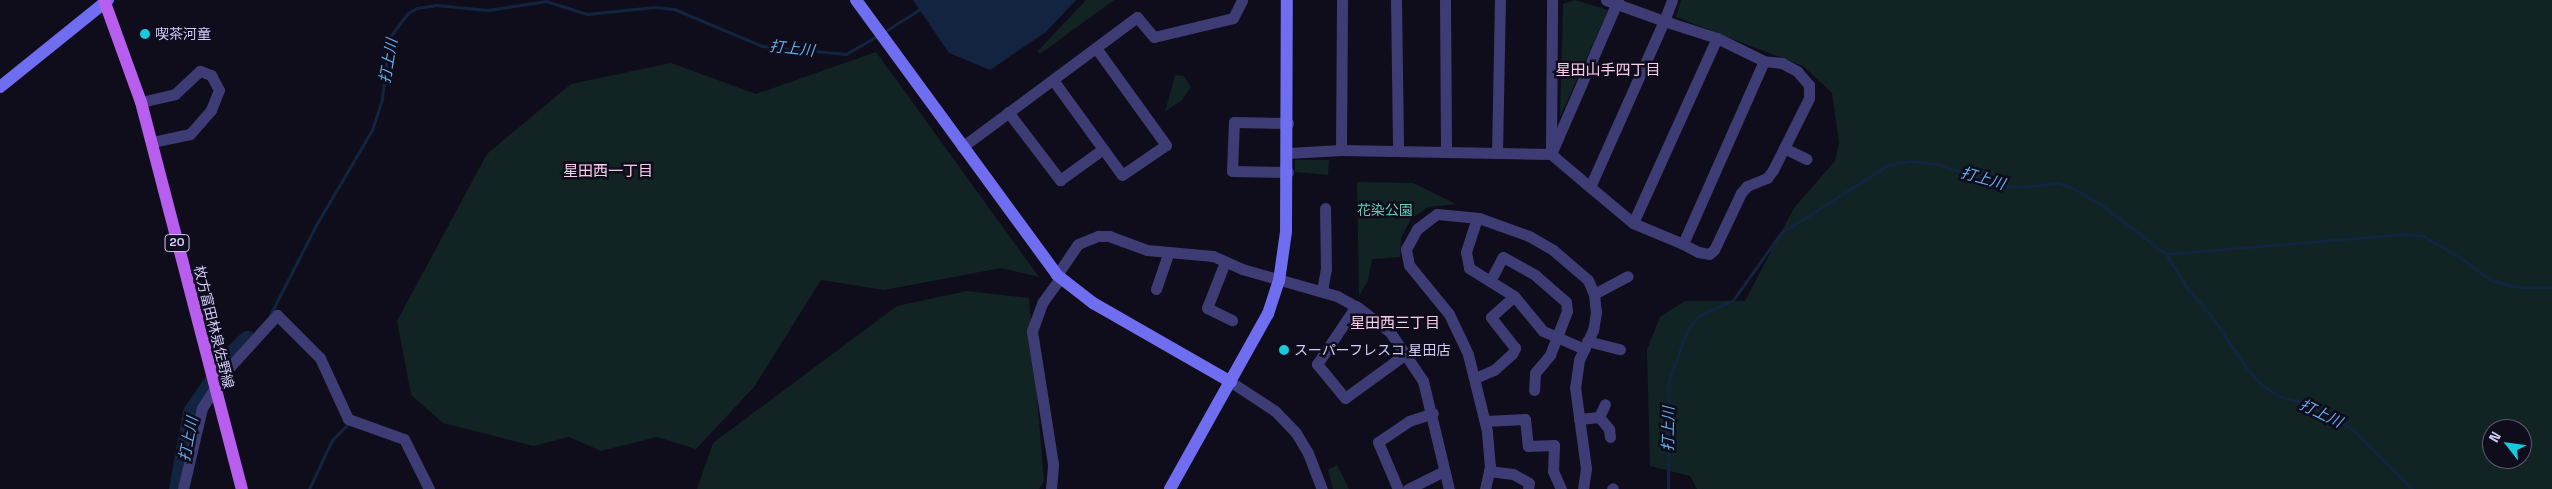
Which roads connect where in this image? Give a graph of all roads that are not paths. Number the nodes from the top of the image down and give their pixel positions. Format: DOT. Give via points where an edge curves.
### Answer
graph roads {
  1 [pos="856,0"];
  2 [pos="1242,0"];
  3 [pos="1287,0"];
  4 [pos="1342,0"];
  5 [pos="1396,0"];
  6 [pos="1445,0"];
  7 [pos="1500,0"];
  8 [pos="1552,0"];
  9 [pos="1672,0"];
  10 [pos="106,1"];
  11 [pos="1614,1"];
  12 [pos="1664,21"];
  13 [pos="1717,38"];
  14 [pos="1096,48"];
  15 [pos="1764,61"];
  16 [pos="1052,80"];
  17 [pos="0,87"];
  18 [pos="141,102"];
  19 [pos="1008,112"];
  20 [pos="1288,123"];
  21 [pos="152,142"];
  22 [pos="962,147"];
  23 [pos="1784,148"];
  24 [pos="1103,149"];
  25 [pos="1341,150"];
  26 [pos="1398,151"];
  27 [pos="1446,152"];
  28 [pos="1288,153"];
  29 [pos="1497,153"];
  30 [pos="1551,154"];
  31 [pos="1807,159"];
  32 [pos="1288,172"];
  33 [pos="1590,187"];
  34 [pos="1325,208"];
  35 [pos="1478,218"];
  36 [pos="1633,223"];
  37 [pos="1683,244"];
  38 [pos="1169,252"];
  39 [pos="1225,262"];
  40 [pos="1059,276"];
  41 [pos="1628,276"];
  42 [pos="1279,281"];
  43 [pos="1490,281"];
  44 [pos="1156,289"];
  45 [pos="1322,291"];
  46 [pos="1594,294"];
  47 [pos="1514,296"];
  48 [pos="1356,306"];
  49 [pos="1232,320"];
  50 [pos="1556,339"];
  51 [pos="1585,345"];
  52 [pos="1620,349"];
  53 [pos="1407,353"];
  54 [pos="1475,378"];
  55 [pos="1231,382"];
  56 [pos="214,389"];
  57 [pos="1534,390"];
  58 [pos="1605,404"];
  59 [pos="1433,413"];
  60 [pos="1599,417"];
  61 [pos="1580,419"];
  62 [pos="1485,421"];
  63 [pos="1610,437"];
  64 [pos="1444,471"];
  65 [pos="1489,471"];
  66 [pos="183,489"];
  67 [pos="242,489"];
  68 [pos="429,489"];
  69 [pos="1051,489"];
  70 [pos="1170,489"];
  71 [pos="1322,489"];
  72 [pos="1398,489"];
  73 [pos="1408,489"];
  74 [pos="1449,489"];
  75 [pos="1485,489"];
  76 [pos="1528,489"];
  77 [pos="1561,489"];
  78 [pos="1583,489"];
  1 -- 22 [label="street"];
  2 -- 14 [label="street" via="1233,18 1154,37 1137,17"];
  3 -- 20 [label="street"];
  4 -- 25 [label="street"];
  5 -- 26 [label="street"];
  6 -- 27 [label="street"];
  7 -- 29 [label="street"];
  8 -- 30 [label="street"];
  9 -- 12 [label="street"];
  10 -- 17 [label="street"];
  10 -- 18 [label="main road, 枚方富田林泉佐野線 / 20"];
  11 -- 12 [label="street"];
  11 -- 30 [label="street"];
  12 -- 13 [label="street"];
  12 -- 33 [label="street"];
  13 -- 15 [label="street"];
  13 -- 36 [label="street"];
  14 -- 16 [label="street"];
  14 -- 24 [label="street" via="1166,145 1122,175"];
  15 -- 23 [label="street" via="1797,71 1809,85 1809,98"];
  15 -- 37 [label="street"];
  16 -- 19 [label="street"];
  16 -- 24 [label="street"];
  18 -- 21 [label="main road, 枚方富田林泉佐野線 / 20"];
  18 -- 21 [label="street" via="175,94 200,71 210,75 219,90 211,110 190,134"];
  19 -- 22 [label="street"];
  19 -- 24 [label="street" via="1060,180"];
  20 -- 28 [label="street"];
  20 -- 32 [label="street" via="1234,122 1232,171"];
  21 -- 56 [label="main road, 枚方富田林泉佐野線 / 20"];
  22 -- 40 [label="street"];
  23 -- 31 [label="street"];
  23 -- 37 [label="street" via="1767,178 1747,186 1741,193 1714,250 1709,254 1698,252"];
  25 -- 26 [label="street"];
  25 -- 28 [label="street"];
  26 -- 27 [label="street"];
  27 -- 29 [label="street"];
  28 -- 32 [label="street"];
  29 -- 30 [label="street"];
  30 -- 33 [label="street"];
  32 -- 42 [label="street" via="1286,232"];
  33 -- 36 [label="street"];
  34 -- 45 [label="street" via="1326,269"];
  35 -- 43 [label="street" via="1468,242 1466,261 1474,272"];
  35 -- 46 [label="street" via="1529,236 1553,250 1580,271"];
  35 -- 54 [label="street" via="1437,214 1417,229 1406,249 1409,265 1438,296 1458,327"];
  36 -- 37 [label="street"];
  38 -- 39 [label="street" via="1213,256"];
  38 -- 40 [label="street" via="1147,250 1109,236 1098,236 1078,244"];
  38 -- 44 [label="street"];
  39 -- 42 [label="street"];
  39 -- 49 [label="street" via="1207,308"];
  40 -- 55 [label="street" via="1093,303"];
  40 -- 69 [label="street" via="1042,303 1032,331 1053,464"];
  41 -- 46 [label="street"];
  42 -- 45 [label="street"];
  42 -- 55 [label="street" via="1268,314"];
  43 -- 47 [label="street"];
  43 -- 50 [label="street" via="1503,257 1535,275 1564,298 1567,311"];
  45 -- 48 [label="street"];
  46 -- 51 [label="street" via="1596,312"];
  47 -- 50 [label="street" via="1539,328"];
  47 -- 54 [label="street" via="1491,317 1515,348 1494,370"];
  48 -- 53 [label="street" via="1390,332"];
  48 -- 53 [label="street" via="1317,364 1345,398"];
  50 -- 51 [label="street"];
  50 -- 57 [label="street" via="1550,355 1534,373"];
  51 -- 52 [label="street"];
  51 -- 61 [label="street" via="1575,387"];
  53 -- 59 [label="street" via="1423,381"];
  54 -- 62 [label="street"];
  55 -- 70 [label="street"];
  55 -- 71 [label="street" via="1275,411 1296,433"];
  56 -- 66 [label="street" via="202,408"];
  56 -- 67 [label="main road, 枚方富田林泉佐野線 / 20"];
  56 -- 68 [label="street" via="277,315 320,358 348,419 404,439"];
  58 -- 60 [label="street"];
  59 -- 64 [label="street"];
  59 -- 72 [label="street" via="1409,421 1378,442"];
  60 -- 61 [label="street"];
  60 -- 63 [label="street" via="1609,428"];
  61 -- 78 [label="street" via="1586,468"];
  62 -- 65 [label="street"];
  62 -- 77 [label="street" via="1525,419 1528,446 1554,445 1553,471"];
  64 -- 73 [label="street"];
  64 -- 74 [label="street"];
  65 -- 75 [label="street"];
  65 -- 76 [label="street" via="1513,474 1529,483"];
}
